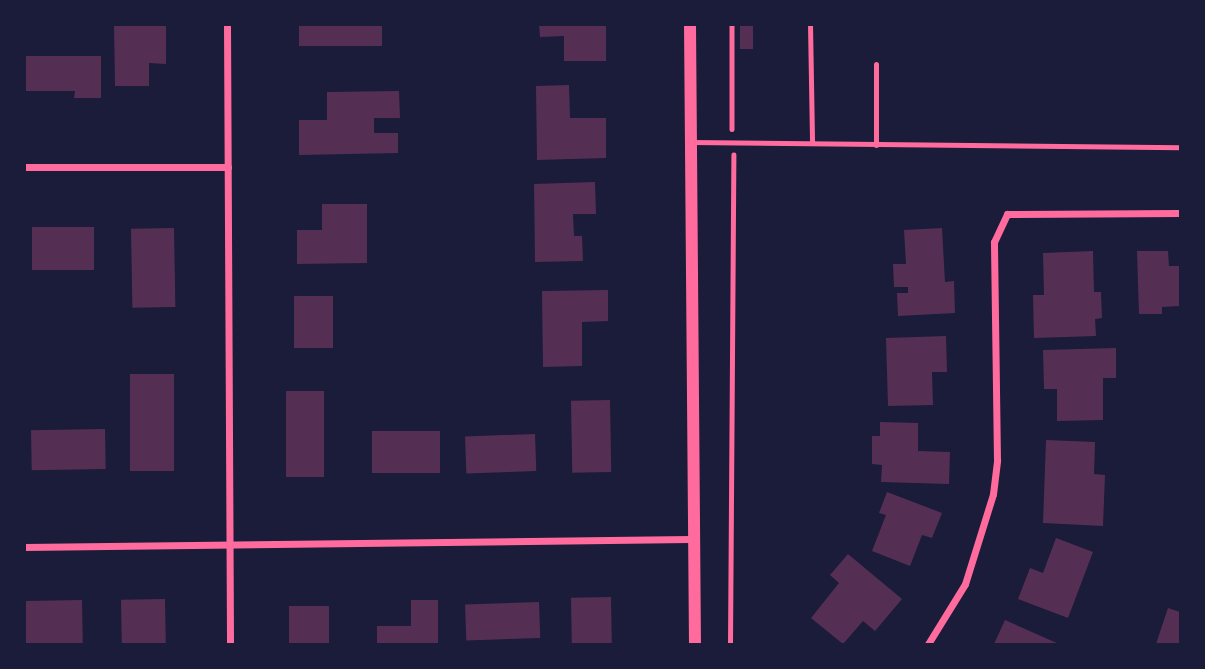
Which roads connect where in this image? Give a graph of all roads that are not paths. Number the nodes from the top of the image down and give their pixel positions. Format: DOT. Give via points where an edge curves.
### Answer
graph roads {
  1 [pos="227,24"];
  2 [pos="690,24"];
  3 [pos="810,24"];
  4 [pos="876,64"];
  5 [pos="690,142"];
  6 [pos="812,143"];
  7 [pos="876,145"];
  8 [pos="1181,147"];
  9 [pos="24,167"];
  10 [pos="228,167"];
  11 [pos="1181,213"];
  12 [pos="691,539"];
  13 [pos="230,545"];
  14 [pos="24,547"];
  15 [pos="230,645"];
  16 [pos="695,645"];
  17 [pos="928,645"];
  1 -- 10 [label="street"];
  2 -- 5 [label="street"];
  3 -- 6 [label="lane"];
  4 -- 7 [label="lane"];
  5 -- 6 [label="lane"];
  5 -- 12 [label="street"];
  6 -- 7 [label="lane"];
  7 -- 8 [label="lane"];
  9 -- 10 [label="street"];
  10 -- 13 [label="street"];
  11 -- 17 [label="street" via="1007,214 994,242 998,460 993,494 965,584"];
  12 -- 13 [label="street"];
  12 -- 16 [label="street"];
  13 -- 14 [label="street"];
  13 -- 15 [label="street"];
}
